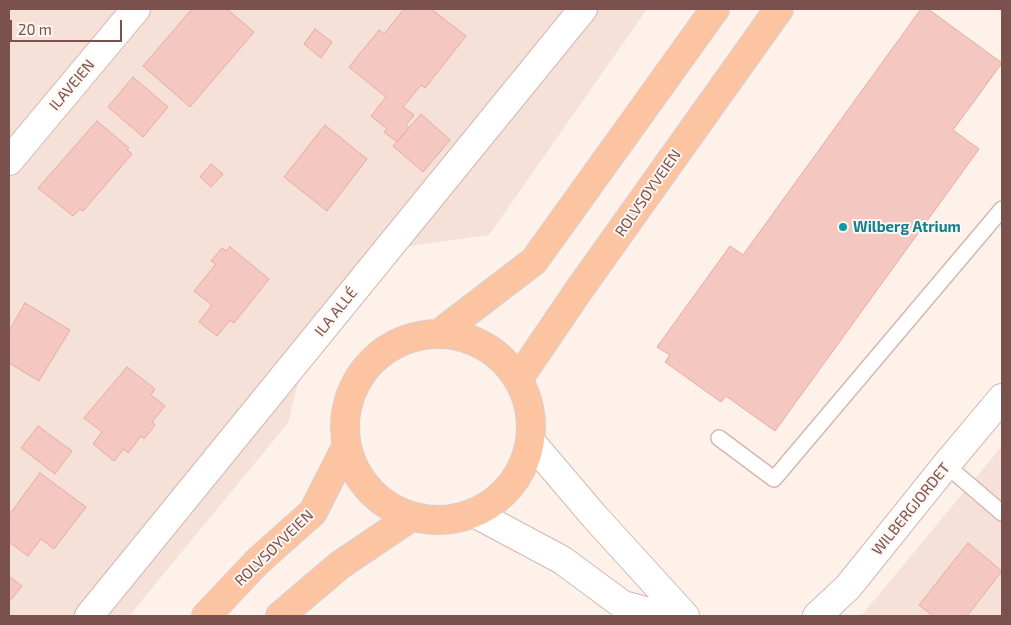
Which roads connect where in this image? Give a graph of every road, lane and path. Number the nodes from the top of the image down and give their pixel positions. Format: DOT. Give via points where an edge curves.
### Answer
graph roads {
  1 [pos="136,9"];
  2 [pos="583,9"];
  3 [pos="715,9"];
  4 [pos="779,9"];
  5 [pos="9,161"];
  6 [pos="1002,209"];
  7 [pos="440,333"];
  8 [pos="520,378"];
  9 [pos="1002,398"];
  10 [pos="719,438"];
  11 [pos="532,443"];
  12 [pos="346,447"];
  13 [pos="946,464"];
  14 [pos="1002,513"];
  15 [pos="476,514"];
  16 [pos="411,517"];
  17 [pos="89,616"];
  18 [pos="206,616"];
  19 [pos="280,616"];
  20 [pos="664,616"];
  21 [pos="685,616"];
  22 [pos="817,616"];
  1 -- 5 [label="street, ILAVEIEN"];
  2 -- 17 [label="street, ILA ALLÉ"];
  3 -- 7 [label="main road" via="534,261"];
  4 -- 8 [label="main road, ROLVSØYVEIEN"];
  6 -- 10 [label="lane" via="774,479"];
  7 -- 8 [label="main road" via="486,345"];
  7 -- 12 [label="main road" via="407,338 378,354 356,381 345,413"];
  8 -- 11 [label="main road" via="532,409"];
  9 -- 13 [label="street, WILBERGJORDET"];
  11 -- 15 [label="main road" via="513,485"];
  11 -- 21 [label="street"];
  12 -- 16 [label="main road" via="355,470 369,490 388,506"];
  12 -- 18 [label="main road, ROLVSØYVEIEN" via="313,512 258,561"];
  13 -- 14 [label="lane"];
  13 -- 22 [label="street, WILBERGJORDET" via="848,588"];
  15 -- 16 [label="main road" via="444,521"];
  15 -- 20 [label="street" via="562,560 623,604"];
  16 -- 19 [label="main road" via="340,565"];
}
